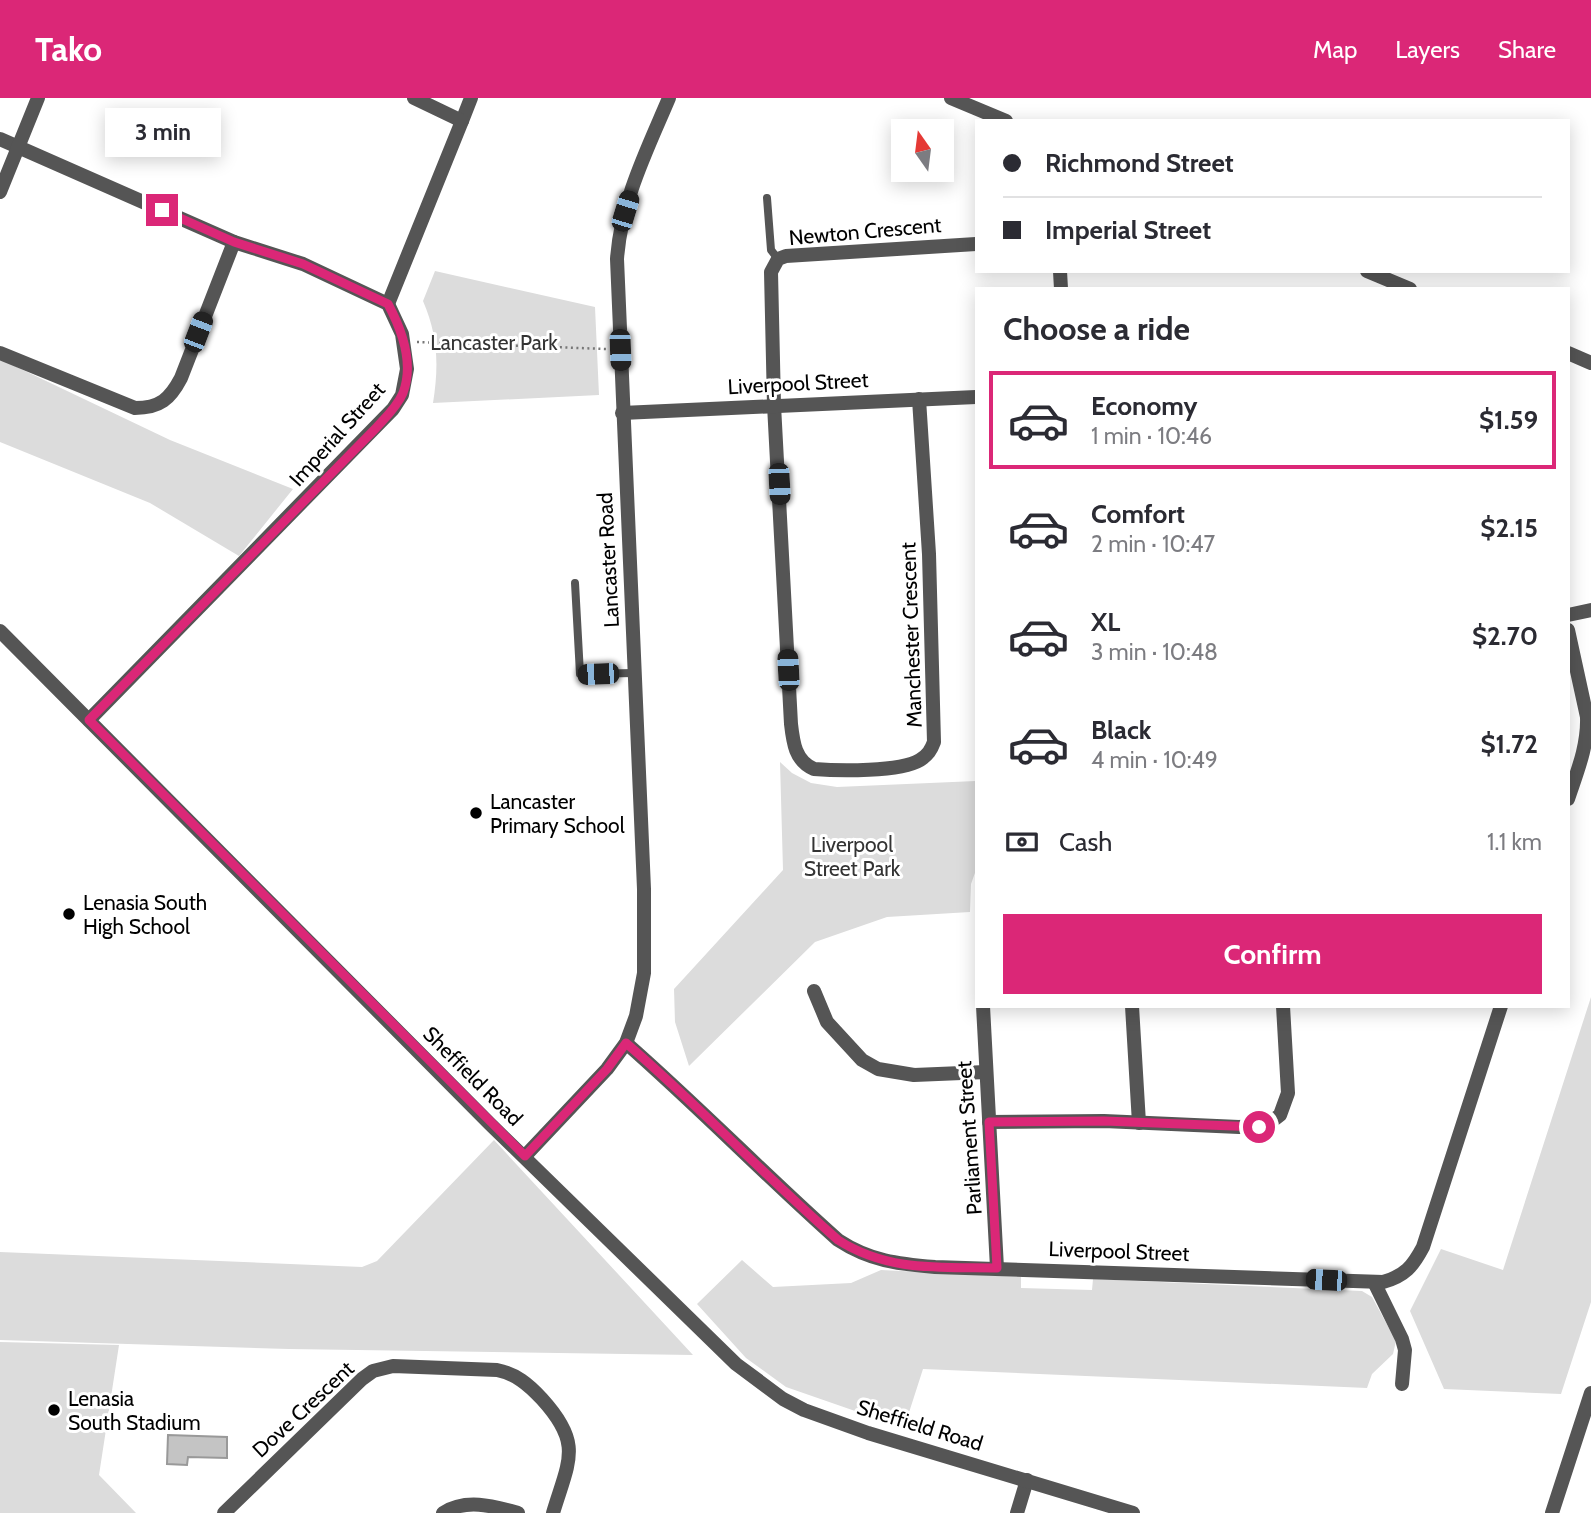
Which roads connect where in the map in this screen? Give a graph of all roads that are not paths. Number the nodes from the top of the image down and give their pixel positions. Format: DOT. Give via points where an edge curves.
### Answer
graph roads {
  1 [pos="38,98"];
  2 [pos="414,98"];
  3 [pos="471,98"];
  4 [pos="669,98"];
  5 [pos="961,100"];
  6 [pos="1002,119"];
  7 [pos="461,121"];
  8 [pos="0,139"];
  9 [pos="17,145"];
  10 [pos="0,191"];
  11 [pos="766,198"];
  12 [pos="234,242"];
  13 [pos="975,244"];
  14 [pos="778,259"];
  15 [pos="1372,273"];
  16 [pos="1405,287"];
  17 [pos="388,304"];
  18 [pos="0,353"];
  19 [pos="1570,354"];
  20 [pos="1591,363"];
  21 [pos="975,397"];
  22 [pos="919,399"];
  23 [pos="774,405"];
  24 [pos="622,413"];
  25 [pos="575,583"];
  26 [pos="1591,610"];
  27 [pos="1570,615"];
  28 [pos="0,631"];
  29 [pos="1570,639"];
  30 [pos="635,673"];
  31 [pos="89,720"];
  32 [pos="1570,793"];
  33 [pos="814,991"];
  34 [pos="983,1008"];
  35 [pos="1132,1008"];
  36 [pos="1283,1008"];
  37 [pos="1500,1008"];
  38 [pos="626,1043"];
  39 [pos="986,1072"];
  40 [pos="989,1122"];
  41 [pos="1139,1123"];
  42 [pos="525,1156"];
  43 [pos="997,1268"];
  44 [pos="1374,1282"];
  45 [pos="1402,1384"];
  46 [pos="1591,1394"];
  47 [pos="1027,1480"];
  48 [pos="224,1513"];
  49 [pos="443,1513"];
  50 [pos="518,1513"];
  51 [pos="554,1513"];
  52 [pos="1017,1513"];
  53 [pos="1133,1513"];
  54 [pos="1552,1513"];
  1 -- 9 [label="street"];
  2 -- 7 [label="street"];
  3 -- 7 [label="street"];
  4 -- 24 [label="street, Lancaster Road" via="633,182 619,233"];
  5 -- 6 [label="street"];
  7 -- 17 [label="street"];
  8 -- 9 [label="street"];
  9 -- 10 [label="street"];
  9 -- 12 [label="street"];
  11 -- 14 [label="lane" via="771,250"];
  12 -- 17 [label="street" via="303,264"];
  12 -- 18 [label="street" via="181,377 173,393 151,408 135,408"];
  13 -- 14 [label="street, Newton Crescent"];
  14 -- 23 [label="street, Newton Crescent" via="771,272"];
  15 -- 16 [label="street"];
  17 -- 31 [label="street, Imperial Street" via="403,341 407,369 402,395 393,409"];
  19 -- 20 [label="street"];
  21 -- 22 [label="street, Liverpool Street"];
  22 -- 23 [label="street, Liverpool Street"];
  22 -- 23 [label="street, Manchester Crescent" via="928,523 934,743 922,759 902,767 831,770 806,765 793,738"];
  23 -- 24 [label="street, Liverpool Street"];
  24 -- 30 [label="street, Lancaster Road"];
  25 -- 30 [label="lane" via="580,674"];
  26 -- 27 [label="street"];
  28 -- 31 [label="street, Sheffield Road"];
  29 -- 32 [label="street" via="1587,729"];
  30 -- 38 [label="street, Lancaster Road" via="645,953 638,1006"];
  31 -- 42 [label="street, Sheffield Road"];
  33 -- 39 [label="street" via="827,1022 862,1060 878,1069 914,1075"];
  34 -- 39 [label="street, Parliament Street"];
  35 -- 41 [label="street"];
  36 -- 41 [label="street" via="1288,1093 1274,1122 1259,1127"];
  37 -- 44 [label="street, Liverpool Street" via="1423,1247 1402,1276"];
  38 -- 42 [label="street, Lancaster Road"];
  38 -- 43 [label="street, Liverpool Street" via="854,1250 906,1265"];
  39 -- 40 [label="street, Parliament Street"];
  40 -- 41 [label="street"];
  40 -- 43 [label="street, Parliament Street"];
  42 -- 47 [label="street, Sheffield Road" via="736,1364 783,1399 868,1433"];
  43 -- 44 [label="street, Liverpool Street"];
  44 -- 45 [label="street" via="1402,1339"];
  46 -- 54 [label="street"];
  47 -- 52 [label="street"];
  47 -- 53 [label="street, Sheffield Road"];
  48 -- 51 [label="street, Dove Crescent" via="362,1379 393,1366 497,1370 531,1387 559,1417 570,1446"];
  49 -- 50 [label="street" via="464,1504"];
}
